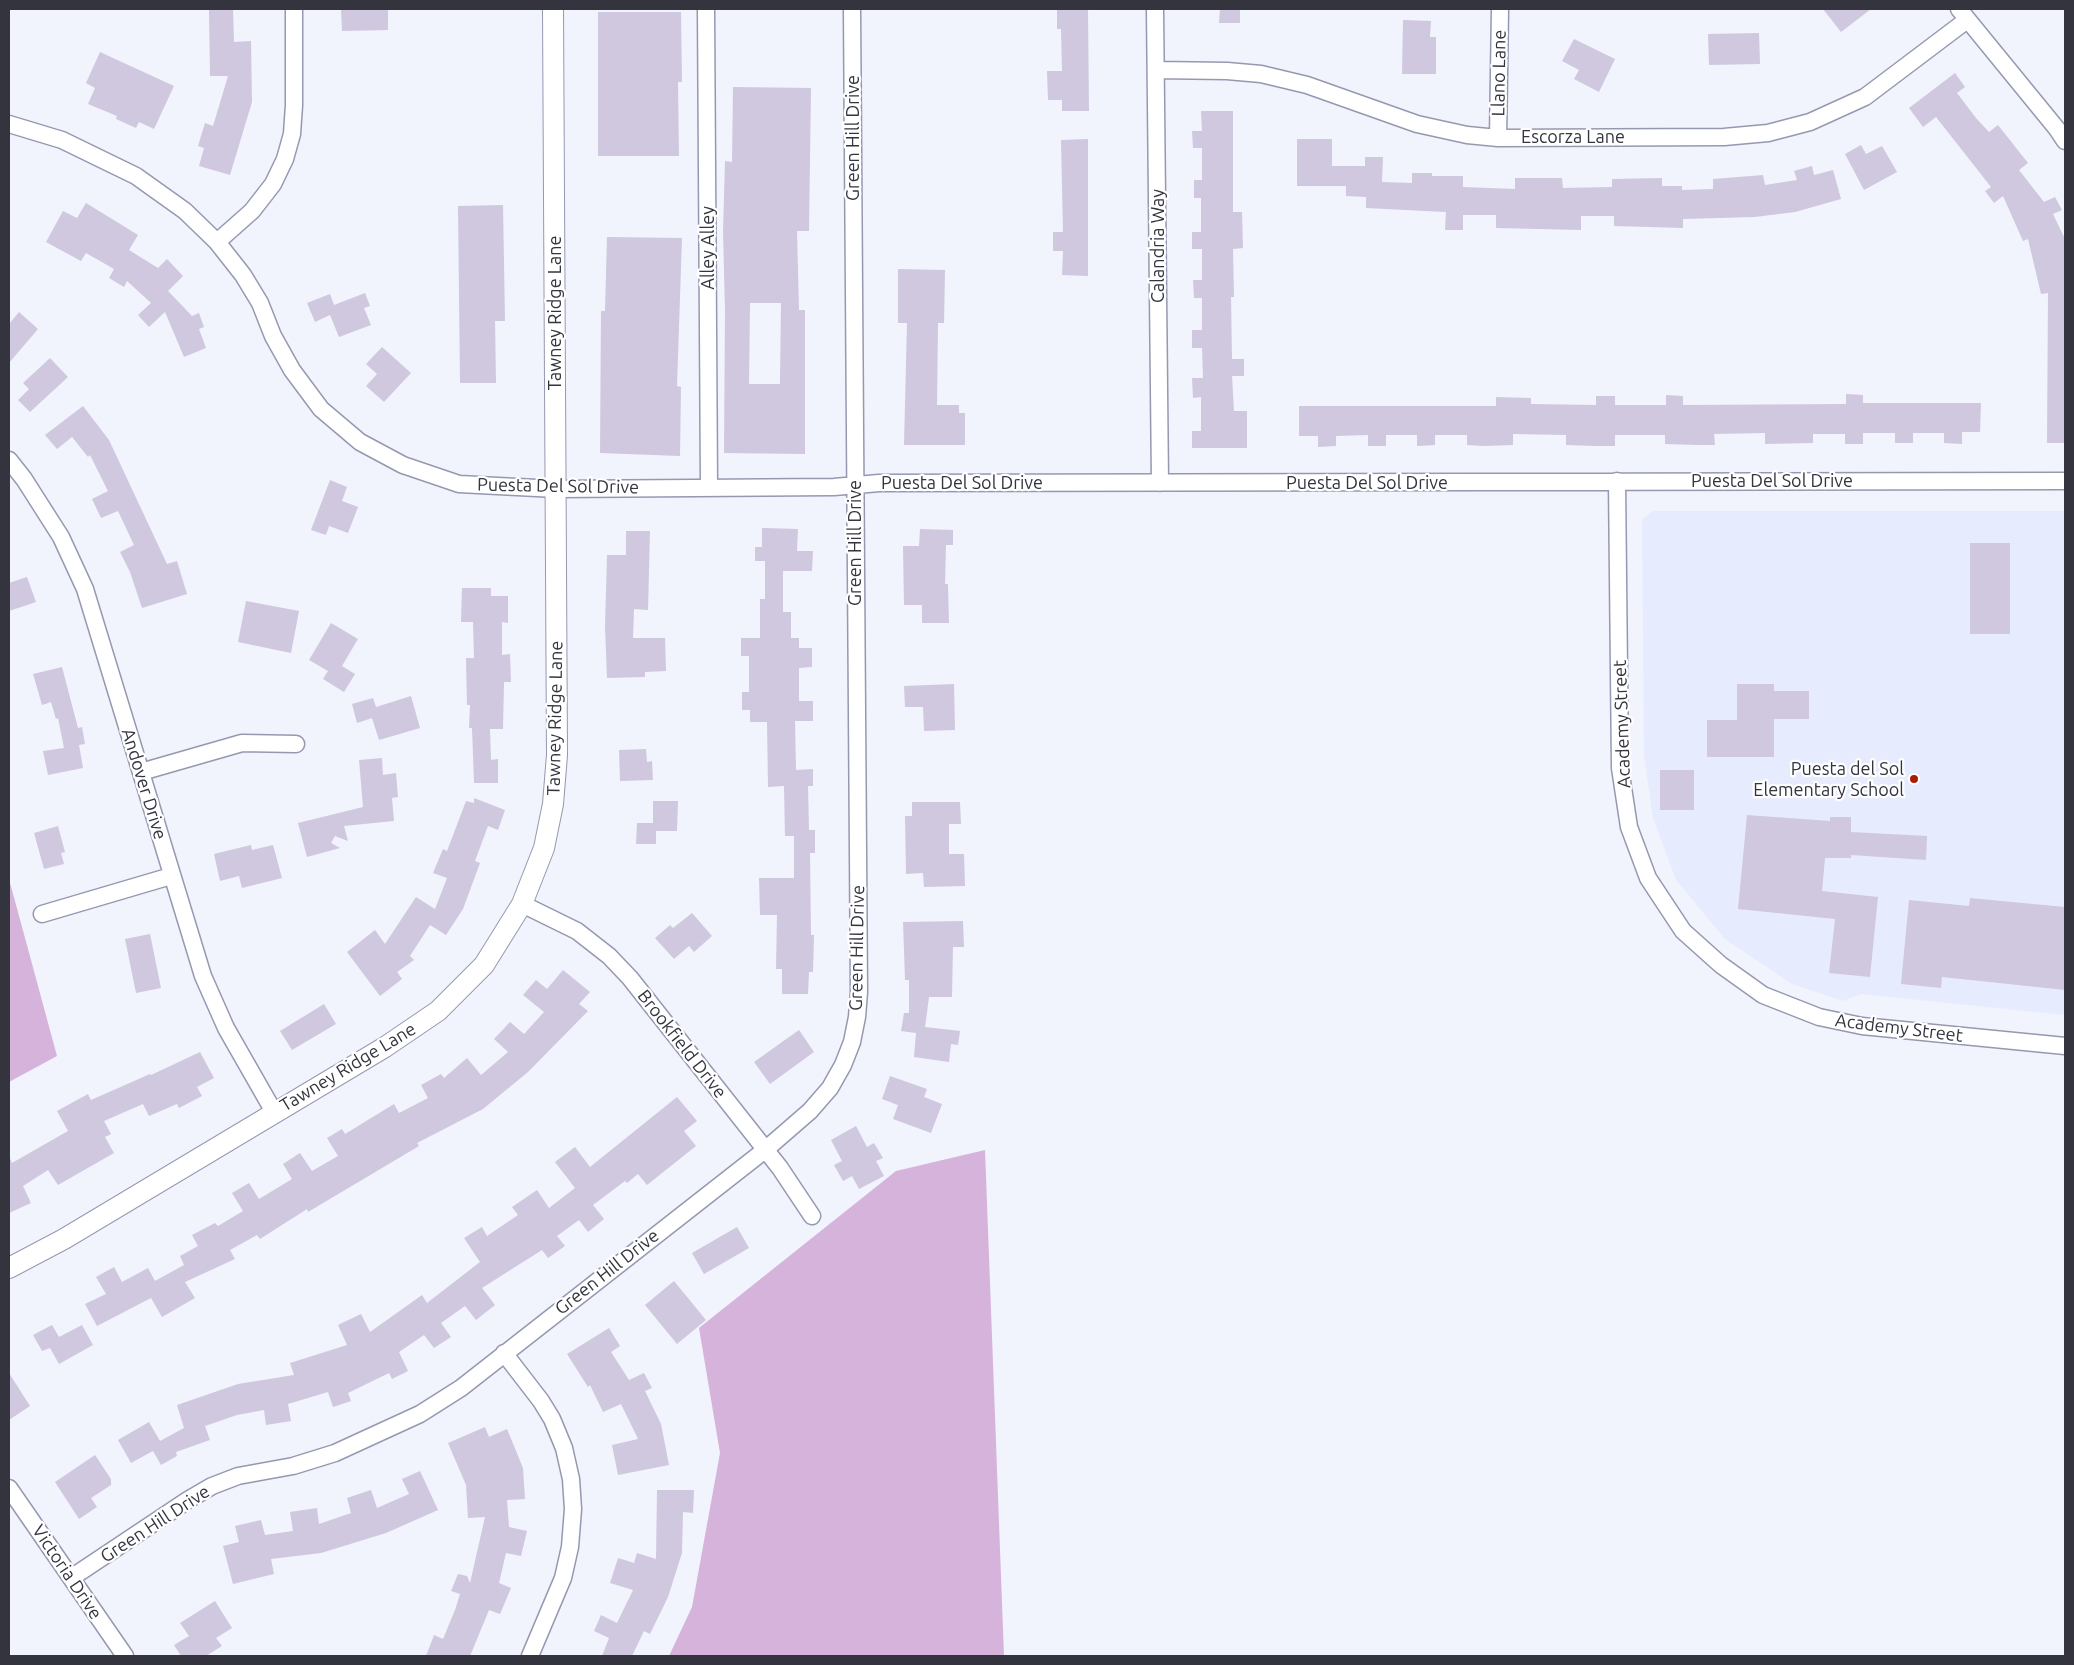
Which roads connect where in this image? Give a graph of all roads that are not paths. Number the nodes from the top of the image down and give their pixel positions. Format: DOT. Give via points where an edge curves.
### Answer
graph roads {
  1 [pos="294,9"];
  2 [pos="553,9"];
  3 [pos="706,9"];
  4 [pos="852,9"];
  5 [pos="1155,9"];
  6 [pos="1500,9"];
  7 [pos="1963,14"];
  8 [pos="1156,70"];
  9 [pos="9,124"];
  10 [pos="1498,138"];
  11 [pos="2065,141"];
  12 [pos="218,242"];
  13 [pos="9,460"];
  14 [pos="1617,481"];
  15 [pos="2065,481"];
  16 [pos="855,484"];
  17 [pos="1160,484"];
  18 [pos="709,487"];
  19 [pos="556,489"];
  20 [pos="296,744"];
  21 [pos="141,772"];
  22 [pos="171,876"];
  23 [pos="522,904"];
  24 [pos="42,914"];
  25 [pos="2065,1046"];
  26 [pos="274,1112"];
  27 [pos="764,1150"];
  28 [pos="812,1216"];
  29 [pos="9,1268"];
  30 [pos="504,1353"];
  31 [pos="9,1488"];
  32 [pos="71,1578"];
  33 [pos="124,1656"];
  34 [pos="530,1656"];
  1 -- 12 [label="street" via="294,105 286,159 273,184 252,211"];
  2 -- 19 [label="street, Tawney Ridge Lane"];
  3 -- 18 [label="street, Alley Alley"];
  4 -- 16 [label="street, Green Hill Drive"];
  5 -- 8 [label="street, Calandria Way"];
  6 -- 10 [label="street, Llano Lane"];
  7 -- 10 [label="street, Escorza Lane" via="1865,97 1810,122 1768,133 1724,137"];
  7 -- 11 [label="street"];
  8 -- 10 [label="street, Escorza Lane" via="1261,74 1307,85 1442,131"];
  8 -- 17 [label="street, Calandria Way"];
  9 -- 12 [label="street, Puesta Del Sol Drive" via="62,140 136,176 185,211"];
  12 -- 19 [label="street, Puesta Del Sol Drive" via="260,304 292,370 321,408 360,442 403,465 459,484"];
  13 -- 21 [label="street, Andover Drive" via="61,537 85,589"];
  14 -- 15 [label="street, Puesta Del Sol Drive"];
  14 -- 17 [label="street, Puesta Del Sol Drive"];
  14 -- 25 [label="street, Academy Street" via="1620,768 1630,827 1648,878 1683,931 1721,965 1763,995 1819,1017 1862,1026"];
  16 -- 17 [label="street, Puesta Del Sol Drive"];
  16 -- 18 [label="street, Puesta Del Sol Drive"];
  16 -- 27 [label="street, Green Hill Drive" via="858,1017 846,1057 830,1088 810,1111"];
  18 -- 19 [label="street, Puesta Del Sol Drive"];
  19 -- 23 [label="street, Tawney Ridge Lane" via="556,765 553,804 544,848"];
  20 -- 21 [label="street" via="242,743"];
  21 -- 22 [label="street, Andover Drive"];
  22 -- 24 [label="street"];
  22 -- 26 [label="street, Andover Drive" via="203,976 226,1028"];
  23 -- 26 [label="street, Tawney Ridge Lane" via="484,965 438,1011 385,1047"];
  23 -- 27 [label="street, Brookfield Drive" via="577,931 609,956 630,978"];
  26 -- 29 [label="street, Tawney Ridge Lane" via="64,1239"];
  27 -- 28 [label="street, Brookfield Drive"];
  27 -- 30 [label="street, Green Hill Drive"];
  30 -- 32 [label="street, Green Hill Drive" via="461,1388 420,1414 374,1437 294,1466 238,1476 212,1486"];
  30 -- 34 [label="street" via="552,1420 564,1448 574,1509 563,1578"];
  31 -- 32 [label="street, Victoria Drive"];
  32 -- 33 [label="street, Victoria Drive"];
}
